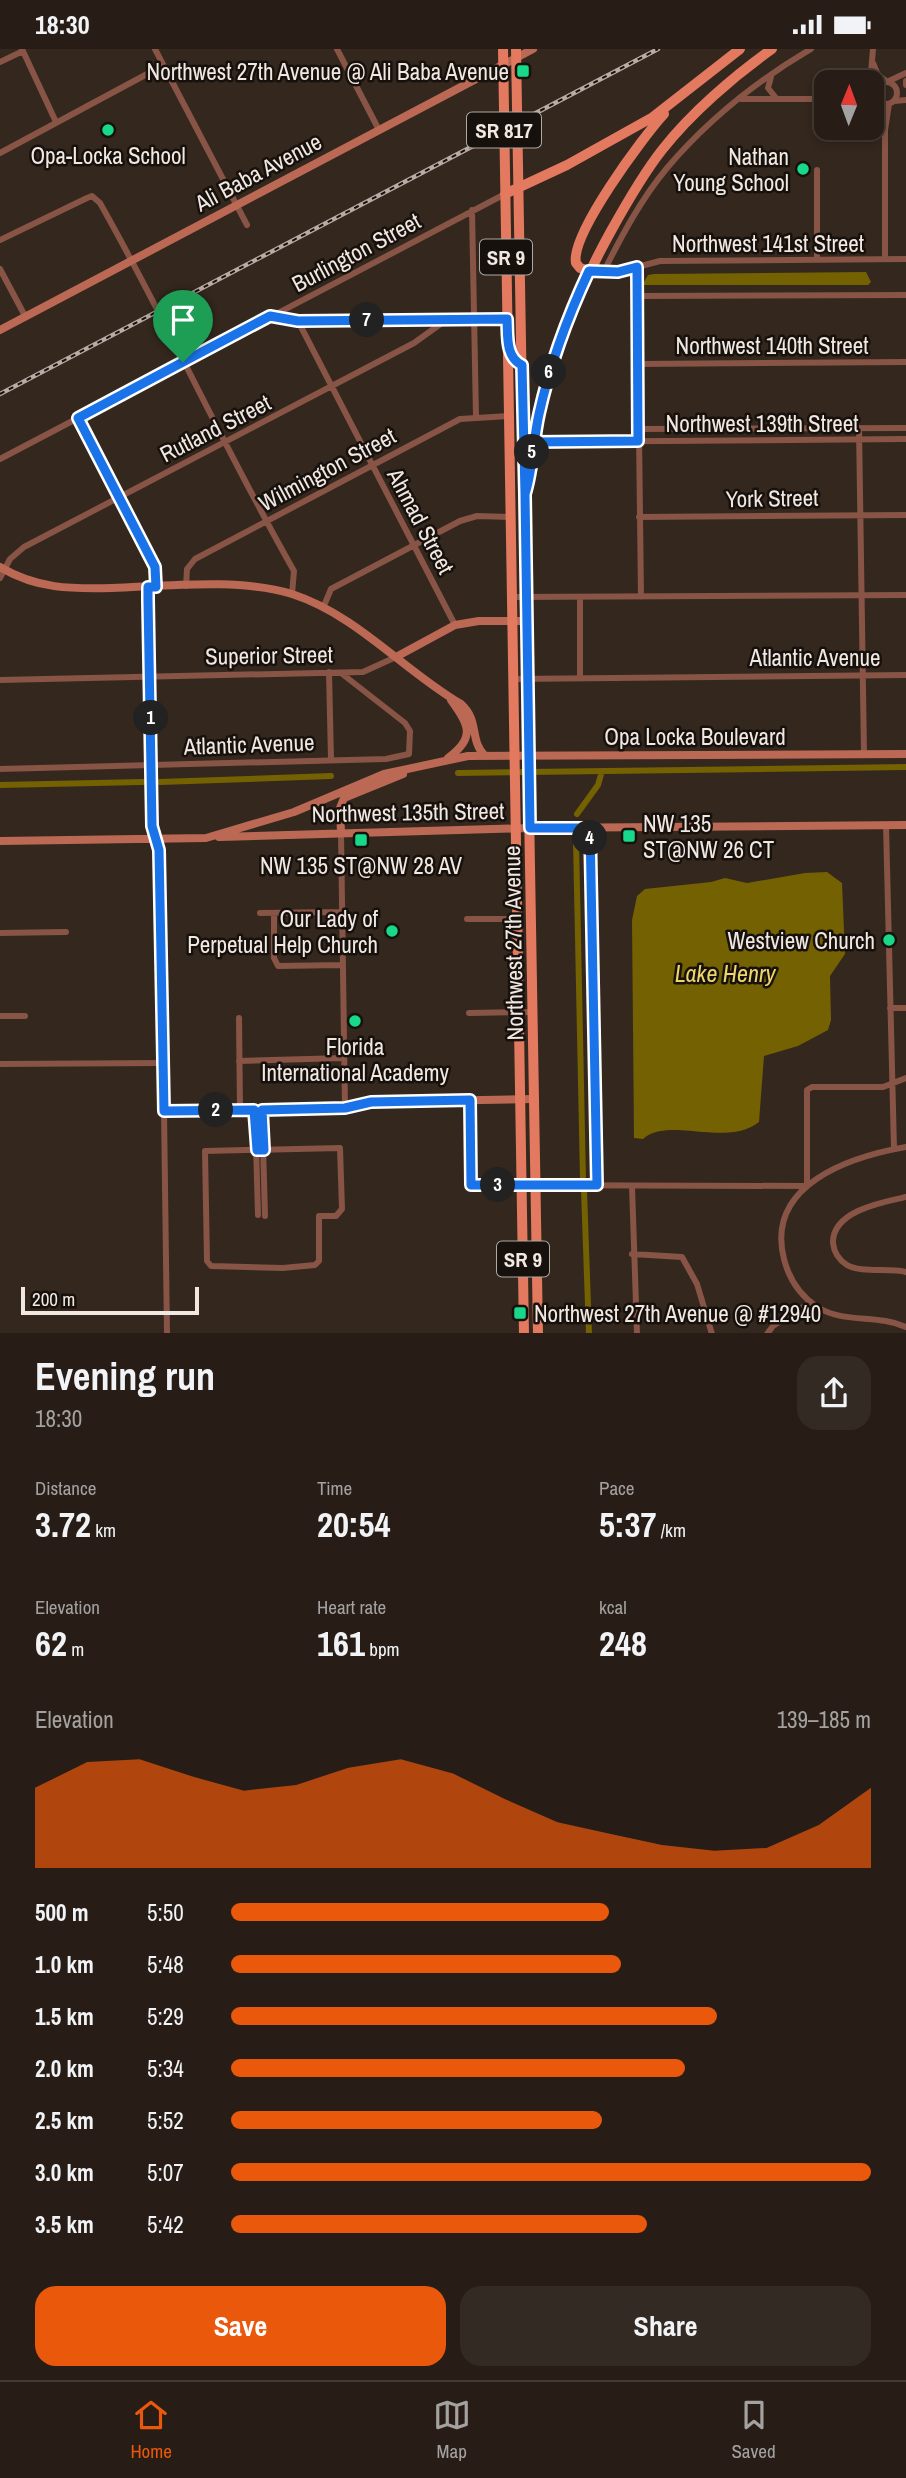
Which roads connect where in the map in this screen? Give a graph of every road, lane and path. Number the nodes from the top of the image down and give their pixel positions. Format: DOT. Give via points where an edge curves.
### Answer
graph roads {
  1 [pos="155,49"];
  2 [pos="337,49"];
  3 [pos="503,49"];
  4 [pos="533,49"];
  5 [pos="740,49"];
  6 [pos="772,49"];
  7 [pos="811,49"];
  8 [pos="873,49"];
  9 [pos="23,50"];
  10 [pos="516,54"];
  11 [pos="0,62"];
  12 [pos="872,62"];
  13 [pos="503,65"];
  14 [pos="162,66"];
  15 [pos="872,70"];
  16 [pos="906,74"];
  17 [pos="772,76"];
  18 [pos="887,81"];
  19 [pos="884,83"];
  20 [pos="897,90"];
  21 [pos="681,96"];
  22 [pos="906,98"];
  23 [pos="741,99"];
  24 [pos="778,99"];
  25 [pos="814,99"];
  26 [pos="884,102"];
  27 [pos="892,103"];
  28 [pos="56,122"];
  29 [pos="884,127"];
  30 [pos="380,130"];
  31 [pos="885,130"];
  32 [pos="0,152"];
  33 [pos="817,170"];
  34 [pos="519,186"];
  35 [pos="505,194"];
  36 [pos="235,204"];
  37 [pos="472,210"];
  38 [pos="247,225"];
  39 [pos="0,240"];
  40 [pos="886,259"];
  41 [pos="906,259"];
  42 [pos="817,260"];
  43 [pos="133,262"];
  44 [pos="637,267"];
  45 [pos="0,269"];
  46 [pos="589,271"];
  47 [pos="603,272"];
  48 [pos="906,295"];
  49 [pos="637,296"];
  50 [pos="25,316"];
  51 [pos="270,316"];
  52 [pos="507,319"];
  53 [pos="446,320"];
  54 [pos="473,320"];
  55 [pos="298,321"];
  56 [pos="0,330"];
  57 [pos="508,344"];
  58 [pos="183,362"];
  59 [pos="906,362"];
  60 [pos="638,364"];
  61 [pos="522,365"];
  62 [pos="508,370"];
  63 [pos="332,387"];
  64 [pos="523,387"];
  65 [pos="509,416"];
  66 [pos="475,417"];
  67 [pos="78,418"];
  68 [pos="859,428"];
  69 [pos="906,428"];
  70 [pos="638,429"];
  71 [pos="755,429"];
  72 [pos="859,439"];
  73 [pos="906,439"];
  74 [pos="755,440"];
  75 [pos="638,441"];
  76 [pos="226,442"];
  77 [pos="534,442"];
  78 [pos="0,459"];
  79 [pos="372,465"];
  80 [pos="525,494"];
  81 [pos="119,497"];
  82 [pos="860,515"];
  83 [pos="906,515"];
  84 [pos="511,517"];
  85 [pos="639,517"];
  86 [pos="266,522"];
  87 [pos="414,545"];
  88 [pos="1,571"];
  89 [pos="186,586"];
  90 [pos="152,587"];
  91 [pos="292,594"];
  92 [pos="862,595"];
  93 [pos="906,595"];
  94 [pos="526,596"];
  95 [pos="513,597"];
  96 [pos="580,597"];
  97 [pos="641,597"];
  98 [pos="323,608"];
  99 [pos="513,621"];
  100 [pos="527,621"];
  101 [pos="456,625"];
  102 [pos="396,657"];
  103 [pos="329,672"];
  104 [pos="341,673"];
  105 [pos="150,675"];
  106 [pos="863,675"];
  107 [pos="906,675"];
  108 [pos="580,677"];
  109 [pos="514,678"];
  110 [pos="528,678"];
  111 [pos="0,680"];
  112 [pos="449,697"];
  113 [pos="864,754"];
  114 [pos="906,754"];
  115 [pos="485,756"];
  116 [pos="331,759"];
  117 [pos="515,759"];
  118 [pos="444,760"];
  119 [pos="529,760"];
  120 [pos="151,765"];
  121 [pos="421,765"];
  122 [pos="0,769"];
  123 [pos="886,825"];
  124 [pos="906,825"];
  125 [pos="530,828"];
  126 [pos="590,828"];
  127 [pos="516,829"];
  128 [pos="341,832"];
  129 [pos="156,837"];
  130 [pos="206,838"];
  131 [pos="0,841"];
  132 [pos="342,912"];
  133 [pos="260,913"];
  134 [pos="274,913"];
  135 [pos="467,919"];
  136 [pos="517,919"];
  137 [pos="66,932"];
  138 [pos="0,933"];
  139 [pos="343,965"];
  140 [pos="906,1008"];
  141 [pos="890,1009"];
  142 [pos="519,1012"];
  143 [pos="533,1012"];
  144 [pos="469,1013"];
  145 [pos="0,1016"];
  146 [pos="25,1016"];
  147 [pos="239,1018"];
  148 [pos="344,1058"];
  149 [pos="239,1061"];
  150 [pos="162,1062"];
  151 [pos="0,1064"];
  152 [pos="906,1078"];
  153 [pos="892,1082"];
  154 [pos="521,1099"];
  155 [pos="535,1099"];
  156 [pos="470,1100"];
  157 [pos="345,1108"];
  158 [pos="240,1110"];
  159 [pos="258,1110"];
  160 [pos="164,1111"];
  161 [pos="906,1147"];
  162 [pos="894,1149"];
  163 [pos="260,1150"];
  164 [pos="522,1185"];
  165 [pos="536,1185"];
  166 [pos="597,1185"];
  167 [pos="806,1185"];
  168 [pos="632,1186"];
  169 [pos="906,1197"];
  170 [pos="261,1215"];
  171 [pos="632,1254"];
  172 [pos="906,1272"];
  173 [pos="811,1303"];
  174 [pos="906,1327"];
  175 [pos="167,1333"];
  176 [pos="524,1333"];
  177 [pos="538,1333"];
  178 [pos="637,1333"];
  179 [pos="712,1333"];
  180 [pos="766,1333"];
  1 -- 14 [label="street"];
  2 -- 30 [label="street"];
  3 -- 13 [label="main road, Northwest 27th Avenue / SR 817"];
  4 -- 10 [label="street, Ali Baba Avenue"];
  5 -- 21 [label="main road"];
  6 -- 46 [label="main road, SR 9" via="720,91 662,149"];
  7 -- 17 [label="street"];
  8 -- 12 [label="street"];
  9 -- 11 [label="street"];
  9 -- 28 [label="street"];
  10 -- 13 [label="street, Ali Baba Avenue"];
  10 -- 34 [label="main road, Northwest 27th Avenue / SR 817"];
  12 -- 15 [label="street"];
  12 -- 18 [label="street"];
  13 -- 30 [label="street, Ali Baba Avenue"];
  13 -- 35 [label="main road, Northwest 27th Avenue / SR 817"];
  14 -- 28 [label="street"];
  14 -- 36 [label="street"];
  16 -- 18 [label="street"];
  16 -- 20 [label="street"];
  17 -- 23 [label="street"];
  17 -- 24 [label="street" via="768,88"];
  18 -- 19 [label="street"];
  18 -- 20 [label="street"];
  20 -- 22 [label="street"];
  20 -- 27 [label="street"];
  21 -- 34 [label="main road" via="615,139"];
  21 -- 46 [label="main road" via="645,134 577,245 576,263"];
  22 -- 27 [label="street"];
  23 -- 24 [label="street"];
  23 -- 47 [label="street" via="702,131 666,170"];
  24 -- 25 [label="street"];
  26 -- 27 [label="street"];
  27 -- 31 [label="street"];
  28 -- 32 [label="street"];
  29 -- 31 [label="street"];
  30 -- 36 [label="street, Ali Baba Avenue"];
  31 -- 40 [label="street"];
  33 -- 42 [label="street"];
  34 -- 35 [label="main road"];
  34 -- 61 [label="main road, Northwest 27th Avenue / SR 817"];
  35 -- 37 [label="street, Burlington Street"];
  35 -- 52 [label="main road, Northwest 27th Avenue / SR 9"];
  36 -- 38 [label="street"];
  36 -- 43 [label="street, Ali Baba Avenue"];
  37 -- 51 [label="street, Burlington Street"];
  37 -- 54 [label="street"];
  39 -- 43 [label="street" via="92,196 100,202"];
  40 -- 41 [label="street, Northwest 141st Street"];
  40 -- 42 [label="street, Northwest 141st Street"];
  42 -- 44 [label="street, Northwest 141st Street" via="660,261"];
  43 -- 50 [label="street, Ali Baba Avenue"];
  43 -- 58 [label="street"];
  44 -- 47 [label="street, Northwest 141st Street"];
  44 -- 49 [label="street"];
  45 -- 50 [label="street"];
  46 -- 47 [label="street, Northwest 141st Street"];
  46 -- 77 [label="main road, SR 9" via="548,374"];
  48 -- 49 [label="street"];
  49 -- 60 [label="street"];
  50 -- 56 [label="street, Ali Baba Avenue"];
  51 -- 55 [label="street"];
  51 -- 58 [label="street, Burlington Street"];
  52 -- 54 [label="street"];
  52 -- 57 [label="main road, Northwest 27th Avenue / SR 9"];
  53 -- 54 [label="street"];
  53 -- 55 [label="street"];
  53 -- 63 [label="street, Rutland Street" via="414,343"];
  54 -- 66 [label="street"];
  55 -- 63 [label="street, Ahmad Street"];
  57 -- 61 [label="main road"];
  57 -- 62 [label="main road, Northwest 27th Avenue / SR 9"];
  58 -- 67 [label="street, Burlington Street"];
  58 -- 76 [label="street"];
  59 -- 60 [label="street, Northwest 140th Street"];
  60 -- 70 [label="street"];
  61 -- 64 [label="main road, Northwest 27th Avenue / SR 817"];
  62 -- 64 [label="main road"];
  62 -- 65 [label="main road, Northwest 27th Avenue / SR 9"];
  63 -- 76 [label="street, Rutland Street"];
  63 -- 79 [label="street, Ahmad Street"];
  64 -- 80 [label="main road, Northwest 27th Avenue / SR 817"];
  65 -- 66 [label="street, Wilmington Street"];
  65 -- 84 [label="main road, Northwest 27th Avenue / SR 9"];
  66 -- 79 [label="street, Wilmington Street" via="460,419"];
  67 -- 78 [label="street, Burlington Street"];
  67 -- 81 [label="street"];
  68 -- 69 [label="street, Northwest 139th Street"];
  68 -- 71 [label="street, Northwest 139th Street"];
  68 -- 72 [label="street"];
  70 -- 71 [label="street, Northwest 139th Street"];
  70 -- 75 [label="street"];
  71 -- 74 [label="street"];
  72 -- 73 [label="street, Northwest 139th Street"];
  72 -- 74 [label="street, Northwest 139th Street"];
  72 -- 82 [label="street"];
  74 -- 75 [label="street, Northwest 139th Street"];
  75 -- 77 [label="street, Northwest 139th Street"];
  75 -- 85 [label="street"];
  76 -- 81 [label="street, Rutland Street"];
  76 -- 86 [label="street"];
  77 -- 80 [label="main road, SR 9"];
  79 -- 86 [label="street, Wilmington Street"];
  79 -- 87 [label="street, Ahmad Street"];
  80 -- 94 [label="main road, Northwest 27th Avenue / SR 9"];
  81 -- 88 [label="street, Rutland Street" via="22,548"];
  81 -- 90 [label="street" via="153,560"];
  82 -- 83 [label="street, York Street"];
  82 -- 85 [label="street, York Street"];
  82 -- 92 [label="street"];
  84 -- 87 [label="street" via="467,518"];
  84 -- 95 [label="main road, Northwest 27th Avenue / SR 9"];
  85 -- 97 [label="street"];
  86 -- 89 [label="street, Wilmington Street" via="192,560"];
  86 -- 91 [label="street" via="294,571"];
  87 -- 98 [label="street" via="331,589"];
  87 -- 101 [label="street, Ahmad Street"];
  88 -- 90 [label="street" via="56,588"];
  89 -- 90 [label="street"];
  89 -- 91 [label="street" via="248,586"];
  90 -- 105 [label="street"];
  91 -- 98 [label="street"];
  92 -- 93 [label="street"];
  92 -- 97 [label="street"];
  92 -- 106 [label="street"];
  94 -- 95 [label="street"];
  94 -- 96 [label="street"];
  94 -- 100 [label="main road, Northwest 27th Avenue / SR 9"];
  95 -- 99 [label="main road, Northwest 27th Avenue / SR 9"];
  96 -- 97 [label="street"];
  96 -- 108 [label="street"];
  98 -- 102 [label="street"];
  99 -- 100 [label="street, Superior Street"];
  99 -- 101 [label="street, Superior Street"];
  99 -- 109 [label="main road, Northwest 27th Avenue / SR 9"];
  100 -- 110 [label="main road, Northwest 27th Avenue / SR 9"];
  101 -- 102 [label="street, Superior Street"];
  102 -- 104 [label="street, Superior Street" via="363,672"];
  102 -- 112 [label="street"];
  103 -- 104 [label="street, Superior Street"];
  103 -- 105 [label="street, Superior Street"];
  103 -- 116 [label="street"];
  104 -- 116 [label="street, Atlantic Avenue" via="410,731 409,754 386,759"];
  105 -- 111 [label="street, Superior Street"];
  105 -- 120 [label="street"];
  106 -- 107 [label="street, Atlantic Avenue"];
  106 -- 108 [label="street, Atlantic Avenue"];
  106 -- 113 [label="street"];
  108 -- 110 [label="street, Atlantic Avenue"];
  109 -- 110 [label="street, Atlantic Avenue"];
  109 -- 117 [label="main road, Northwest 27th Avenue / SR 9"];
  110 -- 119 [label="main road, Northwest 27th Avenue / SR 9"];
  112 -- 115 [label="street" via="472,716 478,748"];
  112 -- 118 [label="street" via="468,734 462,747"];
  113 -- 114 [label="street, Opa Locka Boulevard"];
  113 -- 119 [label="street, Opa Locka Boulevard"];
  115 -- 117 [label="street, Opa Locka Boulevard"];
  115 -- 118 [label="street, Opa Locka Boulevard"];
  116 -- 120 [label="street, Atlantic Avenue"];
  117 -- 119 [label="street, Opa Locka Boulevard"];
  117 -- 127 [label="main road, Northwest 27th Avenue / SR 9"];
  118 -- 121 [label="street, Opa Locka Boulevard"];
  119 -- 125 [label="main road, Northwest 27th Avenue / SR 9"];
  120 -- 122 [label="street, Atlantic Avenue"];
  120 -- 129 [label="street"];
  121 -- 128 [label="street" via="344,798"];
  121 -- 130 [label="street, Opa Locka Boulevard" via="356,785 294,812"];
  123 -- 124 [label="street, Northwest 135th Street"];
  123 -- 126 [label="street, Northwest 135th Street"];
  123 -- 141 [label="street"];
  125 -- 126 [label="street, Northwest 135th Street"];
  125 -- 127 [label="street, Northwest 135th Street"];
  125 -- 143 [label="main road, Northwest 27th Avenue / SR 9"];
  126 -- 166 [label="street"];
  127 -- 128 [label="street, Northwest 135th Street"];
  127 -- 136 [label="main road, Northwest 27th Avenue / SR 9"];
  128 -- 130 [label="street, Northwest 135th Street"];
  128 -- 132 [label="street"];
  129 -- 130 [label="street, Opa Locka Boulevard"];
  129 -- 131 [label="street"];
  129 -- 150 [label="street"];
  132 -- 134 [label="street"];
  132 -- 139 [label="street"];
  133 -- 134 [label="street"];
  134 -- 139 [label="street" via="278,966"];
  135 -- 136 [label="street"];
  136 -- 142 [label="main road, Northwest 27th Avenue / SR 9"];
  137 -- 138 [label="street"];
  139 -- 148 [label="street"];
  140 -- 141 [label="street"];
  141 -- 153 [label="street"];
  142 -- 143 [label="street"];
  142 -- 144 [label="street"];
  142 -- 154 [label="main road, Northwest 27th Avenue / SR 9"];
  143 -- 155 [label="main road, Northwest 27th Avenue / SR 9"];
  145 -- 146 [label="street"];
  147 -- 149 [label="street"];
  148 -- 149 [label="street"];
  148 -- 157 [label="street"];
  149 -- 158 [label="street"];
  150 -- 151 [label="street"];
  150 -- 160 [label="street"];
  152 -- 153 [label="street"];
  153 -- 162 [label="street"];
  153 -- 167 [label="street" via="883,1087 807,1089"];
  154 -- 155 [label="street"];
  154 -- 156 [label="street"];
  154 -- 164 [label="main road, Northwest 27th Avenue / SR 9"];
  155 -- 165 [label="main road, Northwest 27th Avenue / SR 9"];
  156 -- 157 [label="street" via="371,1102"];
  156 -- 164 [label="street" via="471,1185"];
  157 -- 159 [label="street"];
  158 -- 159 [label="street"];
  158 -- 160 [label="street"];
  159 -- 163 [label="street"];
  160 -- 175 [label="street"];
  161 -- 162 [label="street"];
  162 -- 167 [label="street" via="848,1163"];
  163 -- 163 [label="street" via="340,1148 342,1209 336,1216 319,1216 319,1261 311,1267 217,1269 207,1261 205,1151"];
  163 -- 170 [label="street"];
  164 -- 165 [label="street"];
  164 -- 176 [label="main road, Northwest 27th Avenue / SR 9"];
  165 -- 166 [label="street"];
  165 -- 177 [label="main road, Northwest 27th Avenue / SR 9"];
  166 -- 168 [label="street"];
  167 -- 168 [label="street"];
  167 -- 173 [label="street" via="787,1215 782,1249 792,1279"];
  168 -- 171 [label="street"];
  169 -- 172 [label="street" via="844,1219 833,1242 838,1258 850,1266"];
  171 -- 178 [label="street"];
  171 -- 179 [label="street" via="682,1257 697,1284"];
  173 -- 174 [label="street" via="836,1316"];
  173 -- 180 [label="street"];
}
